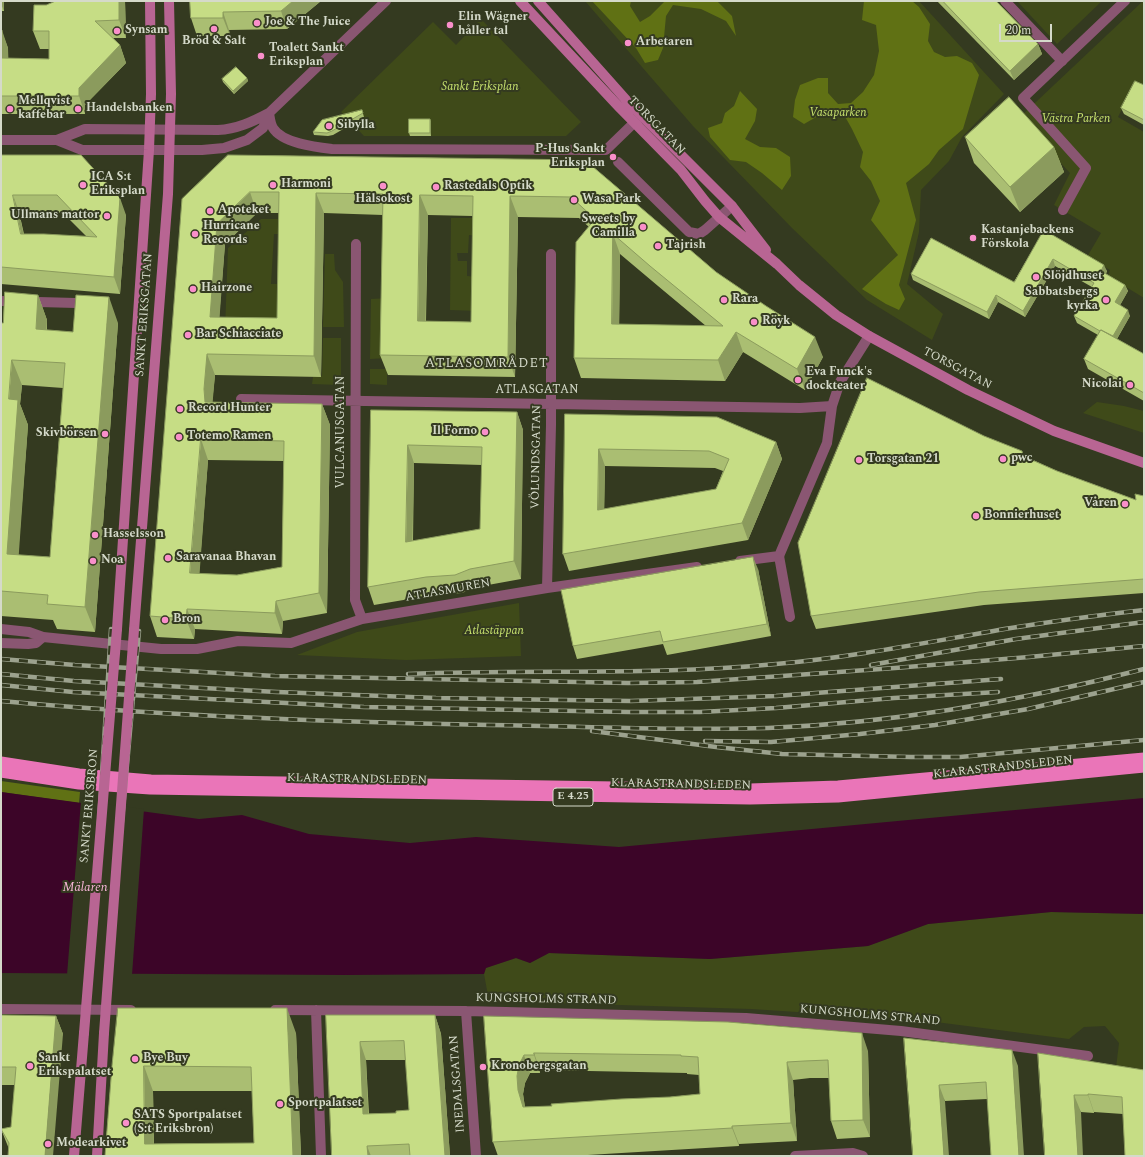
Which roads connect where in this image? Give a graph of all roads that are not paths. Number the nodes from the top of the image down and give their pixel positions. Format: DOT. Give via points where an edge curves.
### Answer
graph roads {
  1 [pos="150,1"];
  2 [pos="169,1"];
  3 [pos="386,1"];
  4 [pos="520,1"];
  5 [pos="538,1"];
  6 [pos="1005,1"];
  7 [pos="1125,1"];
  8 [pos="1062,61"];
  9 [pos="269,112"];
  10 [pos="642,116"];
  11 [pos="634,122"];
  12 [pos="150,130"];
  13 [pos="170,130"];
  14 [pos="1,140"];
  15 [pos="57,140"];
  16 [pos="149,150"];
  17 [pos="170,150"];
  18 [pos="618,162"];
  19 [pos="732,206"];
  20 [pos="1063,210"];
  21 [pos="719,217"];
  22 [pos="356,244"];
  23 [pos="551,254"];
  24 [pos="777,264"];
  25 [pos="1,301"];
  26 [pos="76,303"];
  27 [pos="869,336"];
  28 [pos="241,399"];
  29 [pos="355,400"];
  30 [pos="551,403"];
  31 [pos="832,406"];
  32 [pos="1144,463"];
  33 [pos="779,556"];
  34 [pos="727,563"];
  35 [pos="704,566"];
  36 [pos="548,588"];
  37 [pos="790,617"];
  38 [pos="362,619"];
  39 [pos="1,629"];
  40 [pos="117,629"];
  41 [pos="43,637"];
  42 [pos="1,643"];
  43 [pos="1144,758"];
  44 [pos="1,762"];
  45 [pos="1144,767"];
  46 [pos="1,772"];
  47 [pos="1,1009"];
  48 [pos="143,1010"];
  49 [pos="269,1010"];
  50 [pos="316,1010"];
  51 [pos="466,1011"];
  52 [pos="1088,1056"];
  53 [pos="74,1156"];
  54 [pos="97,1156"];
  55 [pos="321,1156"];
  56 [pos="476,1156"];
  57 [pos="795,1156"];
  58 [pos="863,1156"];
  1 -- 12 [label="main road, SANKT ERIKSGATAN"];
  2 -- 13 [label="main road, SANKT ERIKSGATAN"];
  3 -- 9 [label="street"];
  4 -- 11 [label="main road, TORSGATAN"];
  5 -- 10 [label="main road, TORSGATAN"];
  6 -- 8 [label="street"];
  7 -- 8 [label="street"];
  8 -- 20 [label="street" via="1023,98 1086,168"];
  9 -- 11 [label="street" via="273,129 282,136 308,145 332,149 606,150"];
  9 -- 13 [label="street" via="248,124 228,130"];
  9 -- 17 [label="street" via="263,128 247,140 224,148"];
  10 -- 11 [label="street"];
  10 -- 19 [label="main road, TORSGATAN"];
  11 -- 21 [label="main road, TORSGATAN" via="682,170"];
  12 -- 13 [label="street"];
  12 -- 15 [label="street" via="84,129"];
  12 -- 16 [label="main road, SANKT ERIKSGATAN"];
  13 -- 17 [label="main road, SANKT ERIKSGATAN"];
  14 -- 15 [label="street"];
  15 -- 16 [label="street" via="82,150"];
  16 -- 17 [label="street"];
  16 -- 40 [label="main road, SANKT ERIKSGATAN"];
  17 -- 54 [label="main road, SANKT ERIKSGATAN, bridge"];
  18 -- 21 [label="street" via="689,232 699,234"];
  19 -- 21 [label="street"];
  19 -- 24 [label="main road, TORSGATAN"];
  21 -- 24 [label="main road, TORSGATAN"];
  22 -- 29 [label="street, VULCANUSGATAN"];
  23 -- 30 [label="street, VÖLUNDSGATAN"];
  24 -- 27 [label="main road, TORSGATAN" via="828,308"];
  25 -- 26 [label="street"];
  27 -- 31 [label="street" via="840,382"];
  27 -- 32 [label="main road, TORSGATAN" via="968,390 1054,431"];
  28 -- 29 [label="street, ATLASGATAN"];
  29 -- 30 [label="street, ATLASGATAN"];
  29 -- 38 [label="street, VULCANUSGATAN" via="355,600"];
  30 -- 31 [label="street, ATLASGATAN" via="800,408"];
  30 -- 36 [label="street, VÖLUNDSGATAN"];
  31 -- 33 [label="street" via="827,443"];
  33 -- 34 [label="street"];
  33 -- 37 [label="street"];
  35 -- 36 [label="street, ATLASMUREN"];
  36 -- 38 [label="street, ATLASMUREN"];
  38 -- 41 [label="street, ATLASMUREN" via="291,643 238,641 197,649 161,649"];
  39 -- 41 [label="street, ATLASMUREN" via="29,632"];
  40 -- 53 [label="main road, SANKT ERIKSBRON, bridge"];
  41 -- 42 [label="street" via="36,643"];
  43 -- 44 [label="highway, KLARASTRANDSLEDEN / E 4.25" via="838,786 750,789 151,780 79,774"];
  45 -- 46 [label="highway, KLARASTRANDSLEDEN / E 4.25" via="838,797 750,799 150,789 79,784"];
  47 -- 48 [label="street"];
  49 -- 50 [label="street, KUNGSHOLMS STRAND"];
  50 -- 51 [label="street, KUNGSHOLMS STRAND"];
  50 -- 55 [label="street"];
  51 -- 52 [label="street, KUNGSHOLMS STRAND" via="746,1018 902,1031"];
  51 -- 56 [label="street, INEDALSGATAN"];
  57 -- 58 [label="street" via="853,1153"];
}
